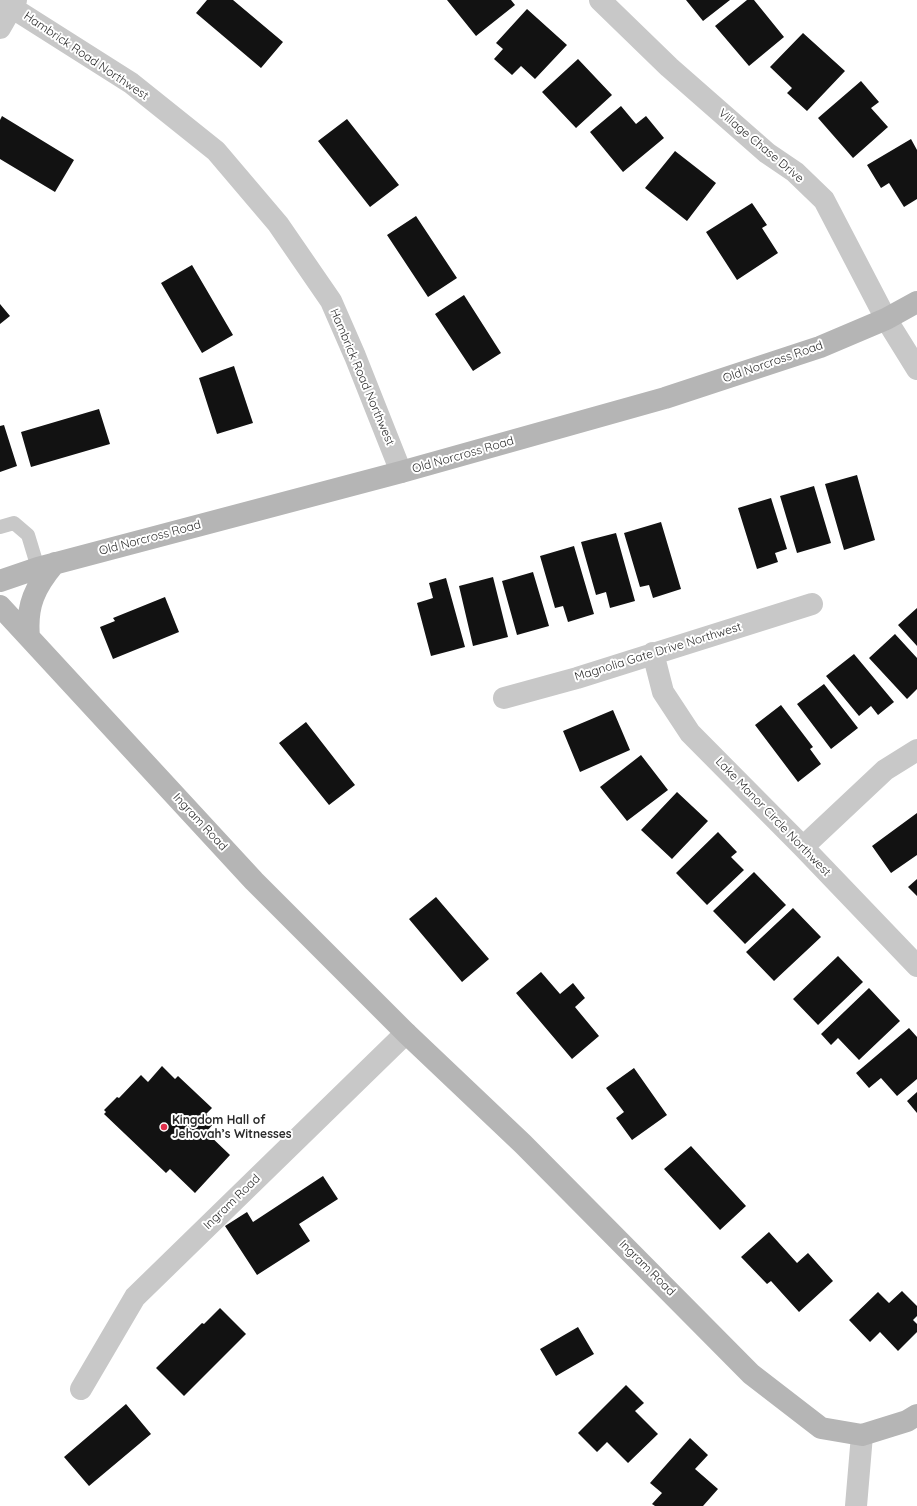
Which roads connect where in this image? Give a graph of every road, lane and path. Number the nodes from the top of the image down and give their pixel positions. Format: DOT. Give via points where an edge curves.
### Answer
graph roads {
  1 [pos="600,0"];
  2 [pos="10,2"];
  3 [pos="0,28"];
  4 [pos="917,302"];
  5 [pos="886,319"];
  6 [pos="917,369"];
  7 [pos="401,472"];
  8 [pos="0,527"];
  9 [pos="47,565"];
  10 [pos="0,581"];
  11 [pos="812,604"];
  12 [pos="0,606"];
  13 [pos="0,622"];
  14 [pos="29,637"];
  15 [pos="652,653"];
  16 [pos="504,698"];
  17 [pos="917,750"];
  18 [pos="803,847"];
  19 [pos="917,966"];
  20 [pos="406,1033"];
  21 [pos="80,1389"];
  22 [pos="917,1415"];
  23 [pos="862,1435"];
  24 [pos="856,1506"];
  1 -- 5 [label="street, Village Chase Drive" via="669,67 767,152 795,172 824,200"];
  2 -- 3 [label="street"];
  2 -- 7 [label="street, Hambrick Road Northwest" via="131,83 216,151 278,224 331,301"];
  4 -- 5 [label="street, Old Norcross Road"];
  5 -- 6 [label="street, Village Chase Drive"];
  5 -- 7 [label="street, Old Norcross Road" via="820,347 666,398"];
  7 -- 9 [label="street, Old Norcross Road"];
  8 -- 9 [label="lane" via="14,523 28,535"];
  9 -- 10 [label="street, Old Norcross Road"];
  9 -- 14 [label="street" via="46,574 30,603 27,622"];
  11 -- 15 [label="street, Magnolia Gate Drive Northwest"];
  12 -- 14 [label="street, Ingram Road"];
  13 -- 14 [label="street"];
  14 -- 20 [label="street, Ingram Road" via="254,881"];
  15 -- 16 [label="street, Magnolia Gate Drive Northwest"];
  15 -- 18 [label="street, Lake Manor Circle Northwest" via="663,692 690,733"];
  17 -- 18 [label="street" via="885,770"];
  18 -- 19 [label="street, Lake Manor Circle Northwest"];
  20 -- 21 [label="street, Ingram Road" via="135,1297"];
  20 -- 23 [label="street, Ingram Road" via="523,1144 751,1374 821,1428"];
  22 -- 23 [label="street, Ingram Road" via="908,1421"];
  23 -- 24 [label="street"];
}
